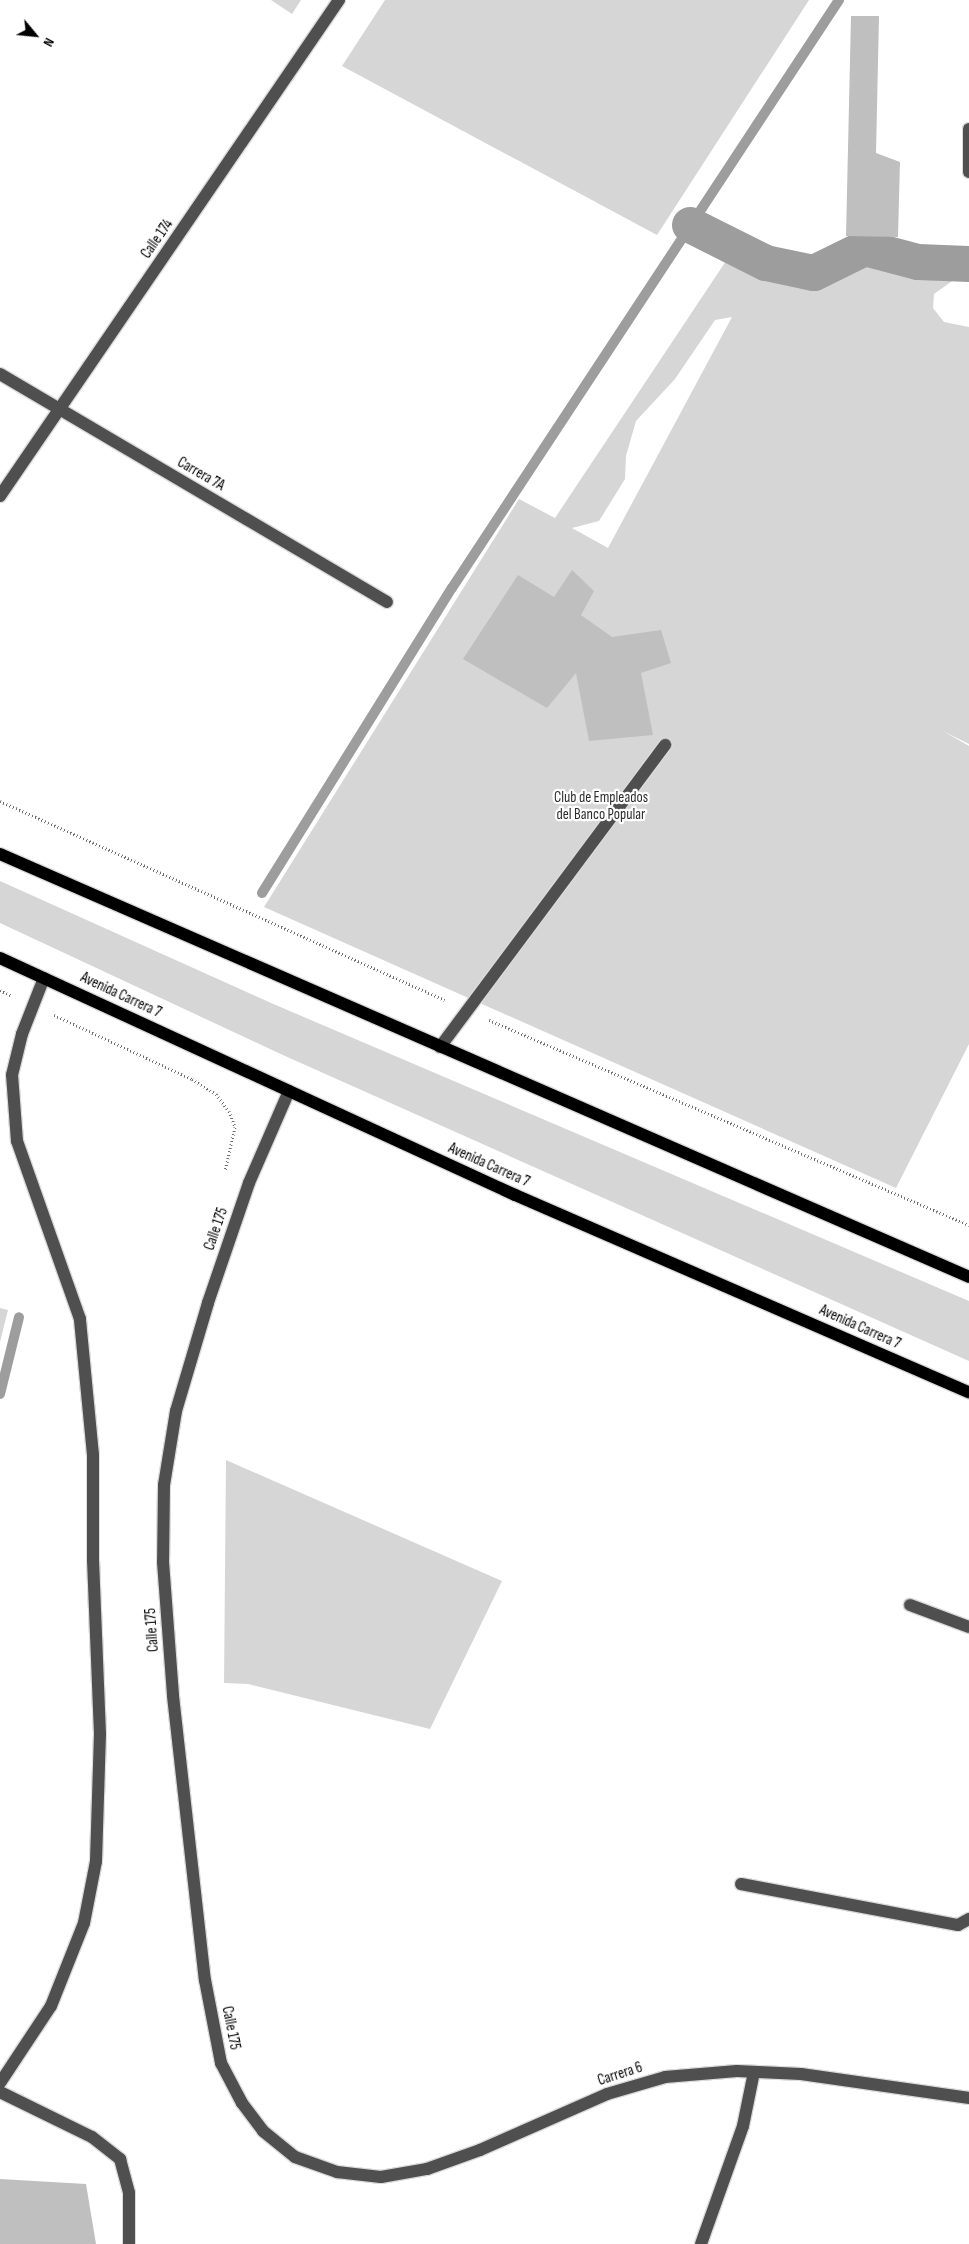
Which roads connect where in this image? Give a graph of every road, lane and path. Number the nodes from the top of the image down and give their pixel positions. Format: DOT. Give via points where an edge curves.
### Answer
graph roads {
  1 [pos="339,0"];
  2 [pos="969,129"];
  3 [pos="969,172"];
  4 [pos="0,374"];
  5 [pos="59,410"];
  6 [pos="0,496"];
  7 [pos="387,602"];
  8 [pos="665,745"];
  9 [pos="0,854"];
  10 [pos="0,958"];
  11 [pos="44,978"];
  12 [pos="0,990"];
  13 [pos="32,1005"];
  14 [pos="440,1046"];
  15 [pos="289,1091"];
  16 [pos="224,1174"];
  17 [pos="969,1277"];
  18 [pos="969,1392"];
  19 [pos="910,1606"];
  20 [pos="969,1627"];
  21 [pos="741,1884"];
  22 [pos="969,1919"];
  23 [pos="754,2072"];
  24 [pos="0,2083"];
  25 [pos="0,2092"];
  26 [pos="969,2098"];
  27 [pos="296,2157"];
  28 [pos="129,2244"];
  29 [pos="701,2244"];
  1 -- 5 [label="street, Calle 174"];
  2 -- 3 [label="street"];
  4 -- 5 [label="street, Carrera 7A"];
  5 -- 6 [label="street, Calle 174"];
  5 -- 7 [label="street, Carrera 7A"];
  8 -- 14 [label="street"];
  9 -- 14 [label="main road"];
  10 -- 11 [label="main road, Avenida Carrera 7"];
  11 -- 13 [label="street"];
  11 -- 15 [label="main road, Avenida Carrera 7"];
  12 -- 13 [label="path"];
  13 -- 16 [label="path" via="192,1079 216,1094 229,1111 235,1127"];
  13 -- 24 [label="street" via="12,1075 18,1141 80,1319 93,1455 93,1561 100,1734 96,1861 84,1923 51,2006"];
  14 -- 17 [label="main road"];
  15 -- 18 [label="main road, Avenida Carrera 7" via="514,1195"];
  15 -- 27 [label="street, Calle 175" via="249,1183 176,1411 164,1485 163,1562 173,1696 201,1941 221,2063 242,2103 263,2131"];
  19 -- 20 [label="street"];
  21 -- 22 [label="street" via="958,1925"];
  23 -- 26 [label="street, Carrera 6" via="801,2074"];
  23 -- 27 [label="street, Carrera 6" via="665,2077 608,2094 480,2150 427,2169 381,2177 336,2172"];
  23 -- 29 [label="street" via="743,2126"];
  25 -- 28 [label="street" via="92,2137 120,2159 129,2193"];
}
